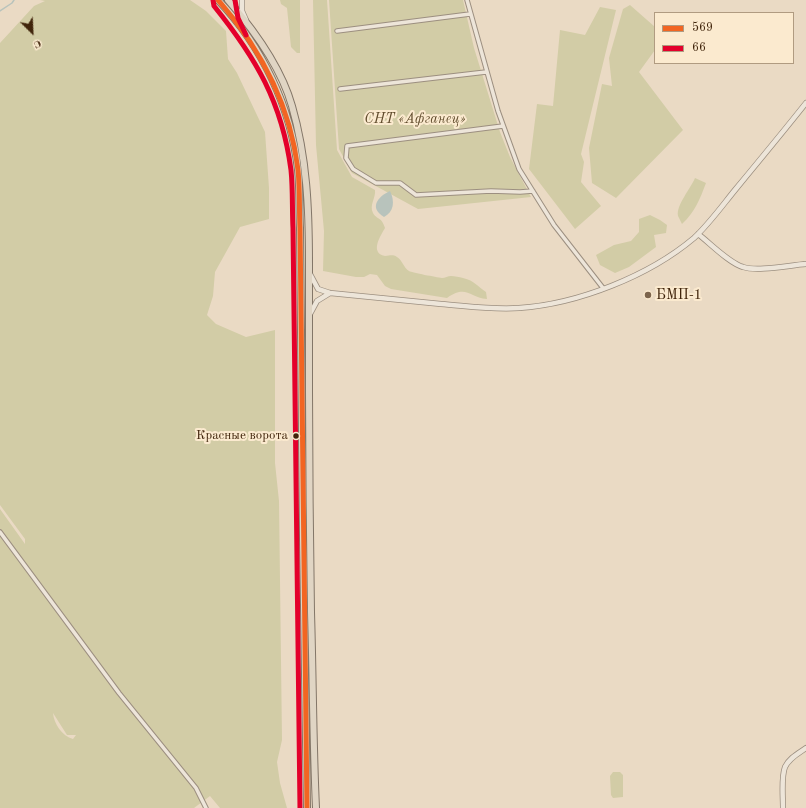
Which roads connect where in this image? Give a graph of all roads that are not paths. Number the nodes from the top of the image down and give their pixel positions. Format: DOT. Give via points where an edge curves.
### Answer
graph roads {
  1 [pos="228,0"];
  2 [pos="242,0"];
  3 [pos="467,0"];
  4 [pos="220,1"];
  5 [pos="470,14"];
  6 [pos="247,23"];
  7 [pos="337,31"];
  8 [pos="486,72"];
  9 [pos="340,89"];
  10 [pos="806,103"];
  11 [pos="503,126"];
  12 [pos="533,191"];
  13 [pos="698,234"];
  14 [pos="806,264"];
  15 [pos="309,273"];
  16 [pos="603,288"];
  17 [pos="330,293"];
  18 [pos="309,316"];
  19 [pos="0,532"];
  20 [pos="806,748"];
  21 [pos="206,808"];
  22 [pos="307,808"];
  23 [pos="316,808"];
  24 [pos="783,808"];
  1 -- 4 [label="street"];
  1 -- 6 [label="highway"];
  2 -- 6 [label="street" via="242,11"];
  3 -- 5 [label="street"];
  4 -- 22 [label="highway" via="268,70 287,118 298,171"];
  5 -- 7 [label="street"];
  5 -- 8 [label="street"];
  6 -- 15 [label="highway" via="275,66 294,114 307,185"];
  8 -- 9 [label="street"];
  8 -- 11 [label="street"];
  10 -- 13 [label="street"];
  11 -- 12 [label="street" via="519,169"];
  11 -- 12 [label="street" via="348,146 346,158 353,169 376,183 400,183 416,195"];
  12 -- 16 [label="street" via="554,225"];
  13 -- 14 [label="street" via="744,267 754,269"];
  13 -- 16 [label="street" via="656,265"];
  15 -- 17 [label="street" via="318,289"];
  15 -- 18 [label="highway"];
  16 -- 17 [label="street" via="555,303 508,308"];
  17 -- 18 [label="street" via="317,301"];
  18 -- 23 [label="highway"];
  19 -- 21 [label="street" via="118,693 196,788"];
  20 -- 24 [label="street" via="795,755 785,767"];
}
